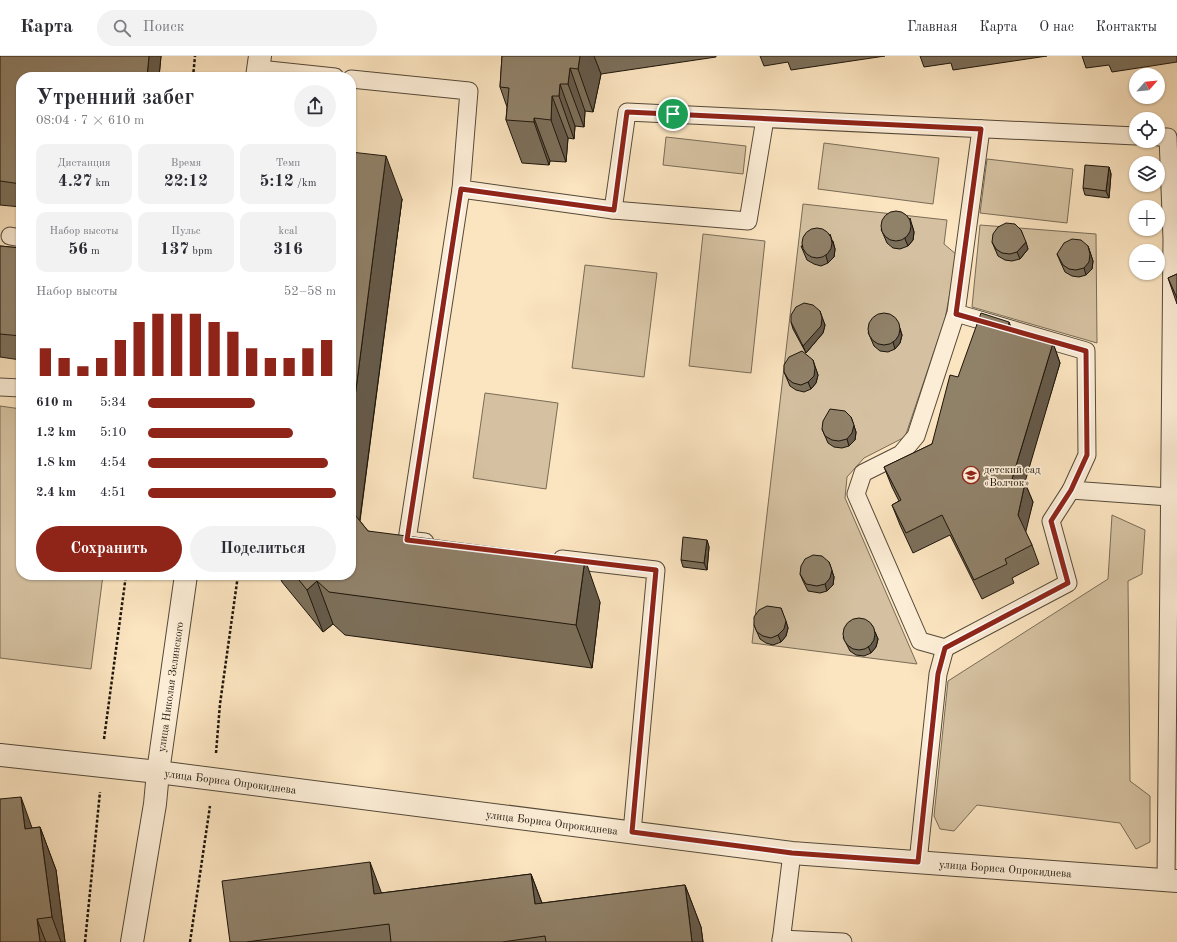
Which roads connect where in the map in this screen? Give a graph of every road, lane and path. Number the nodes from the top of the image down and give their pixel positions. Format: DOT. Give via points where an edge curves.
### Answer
graph roads {
  1 [pos="195,56"];
  2 [pos="259,67"];
  3 [pos="193,72"];
  4 [pos="297,72"];
  5 [pos="356,80"];
  6 [pos="765,119"];
  7 [pos="981,129"];
  8 [pos="1129,136"];
  9 [pos="1165,137"];
  10 [pos="461,189"];
  11 [pos="614,210"];
  12 [pos="956,314"];
  13 [pos="0,387"];
  14 [pos="16,388"];
  15 [pos="1071,490"];
  16 [pos="1170,497"];
  17 [pos="438,543"];
  18 [pos="547,557"];
  19 [pos="185,580"];
  20 [pos="945,648"];
  21 [pos="0,755"];
  22 [pos="158,772"];
  23 [pos="632,832"];
  24 [pos="792,853"];
  25 [pos="918,862"];
  26 [pos="1172,881"];
  27 [pos="781,940"];
  28 [pos="132,942"];
  29 [pos="844,942"];
  1 -- 3 [label="path"];
  2 -- 4 [label="lane"];
  5 -- 10 [label="lane" via="468,91"];
  6 -- 7 [label="lane"];
  6 -- 11 [label="lane" via="627,112"];
  6 -- 11 [label="lane" via="748,221"];
  7 -- 8 [label="lane"];
  7 -- 12 [label="lane"];
  9 -- 16 [label="lane" via="1168,137 1172,231"];
  10 -- 11 [label="lane"];
  10 -- 17 [label="lane" via="407,540"];
  12 -- 15 [label="lane" via="1086,351 1087,455"];
  12 -- 20 [label="lane" via="916,436 901,454 863,473 856,494 920,641"];
  13 -- 14 [label="lane"];
  15 -- 16 [label="lane"];
  15 -- 20 [label="lane" via="1051,521 1068,583"];
  16 -- 26 [label="lane"];
  18 -- 23 [label="lane" via="656,570"];
  19 -- 22 [label="street, улица Николая Зелинского"];
  20 -- 25 [label="lane" via="938,674"];
  21 -- 22 [label="street, улица Бориса Опрокиднева"];
  22 -- 23 [label="street, улица Бориса Опрокиднева"];
  22 -- 28 [label="street, улица Николая Зелинского"];
  23 -- 24 [label="street, улица Бориса Опрокиднева"];
  24 -- 25 [label="street, улица Бориса Опрокиднева"];
  24 -- 27 [label="lane"];
  25 -- 26 [label="street, улица Бориса Опрокиднева"];
  27 -- 29 [label="lane"];
}
